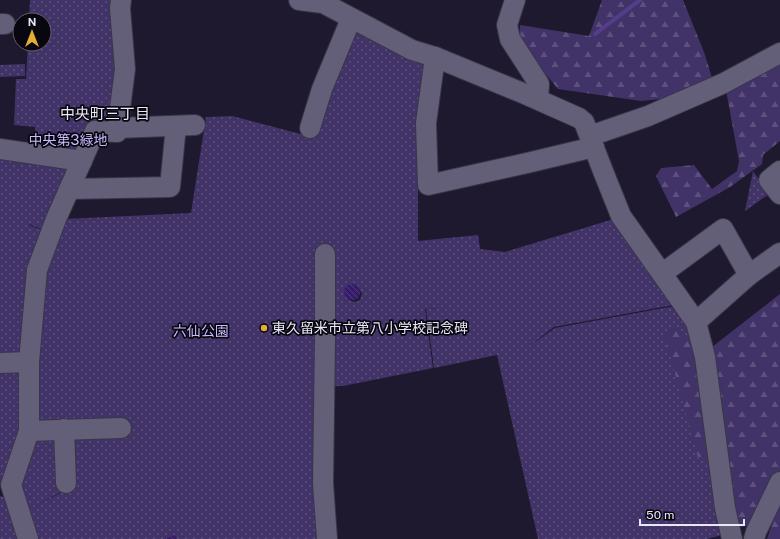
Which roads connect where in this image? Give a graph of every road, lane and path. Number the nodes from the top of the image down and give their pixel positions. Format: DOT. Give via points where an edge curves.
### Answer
graph roads {
  1 [pos="121,0"];
  2 [pos="299,0"];
  3 [pos="516,0"];
  4 [pos="351,19"];
  5 [pos="780,53"];
  6 [pos="435,58"];
  7 [pos="538,100"];
  8 [pos="117,128"];
  9 [pos="310,128"];
  10 [pos="592,141"];
  11 [pos="0,149"];
  12 [pos="82,161"];
  13 [pos="69,189"];
  14 [pos="780,253"];
  15 [pos="325,254"];
  16 [pos="663,273"];
  17 [pos="749,276"];
  18 [pos="696,322"];
  19 [pos="29,362"];
  20 [pos="0,364"];
  21 [pos="121,428"];
  22 [pos="64,429"];
  23 [pos="29,431"];
  24 [pos="780,482"];
  25 [pos="66,483"];
  26 [pos="6,487"];
  27 [pos="755,536"];
  28 [pos="726,538"];
  29 [pos="28,539"];
  30 [pos="327,539"];
  1 -- 8 [label="street" via="125,69"];
  2 -- 4 [label="street" via="323,3"];
  3 -- 7 [label="street" via="508,24 510,39 539,84"];
  4 -- 6 [label="street" via="412,50"];
  4 -- 9 [label="street" via="322,89"];
  5 -- 10 [label="street" via="724,83"];
  6 -- 7 [label="street"];
  6 -- 10 [label="street" via="426,123 428,185 527,163"];
  7 -- 10 [label="street" via="579,118 584,122"];
  8 -- 12 [label="street" via="116,132 95,131"];
  8 -- 13 [label="street" via="186,126 170,187"];
  10 -- 16 [label="street" via="621,216"];
  11 -- 12 [label="street"];
  12 -- 13 [label="street"];
  13 -- 19 [label="street" via="37,270"];
  14 -- 17 [label="street"];
  15 -- 30 [label="street" via="323,483"];
  16 -- 17 [label="street" via="723,229"];
  16 -- 18 [label="street"];
  17 -- 18 [label="street"];
  18 -- 28 [label="street" via="705,357 724,495"];
  19 -- 20 [label="street"];
  19 -- 23 [label="street"];
  21 -- 22 [label="street"];
  22 -- 23 [label="street"];
  22 -- 25 [label="street"];
  23 -- 26 [label="street"];
  24 -- 27 [label="street"];
  26 -- 29 [label="street"];
  27 -- 28 [label="street"];
}
